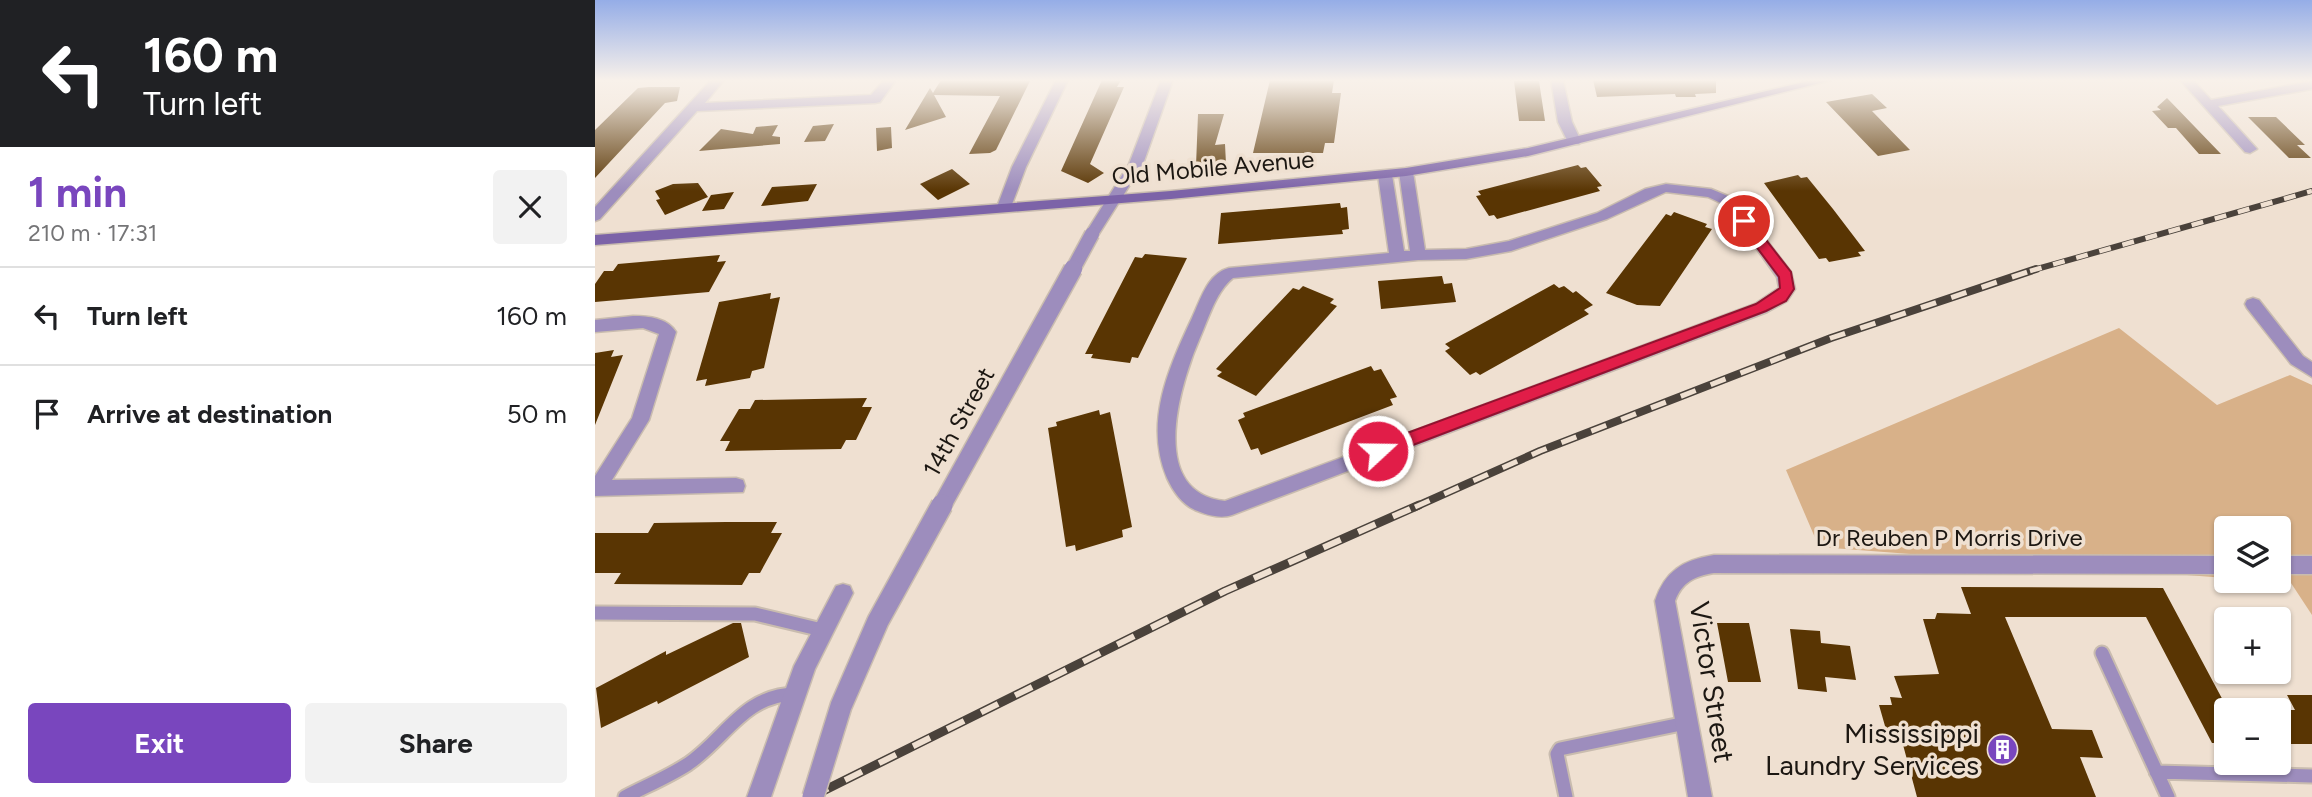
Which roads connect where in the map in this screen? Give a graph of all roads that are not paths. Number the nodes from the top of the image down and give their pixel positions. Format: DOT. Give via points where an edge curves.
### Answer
graph roads {
  1 [pos="684,117"];
  2 [pos="1044,117"];
  3 [pos="1153,117"];
  4 [pos="1564,117"];
  5 [pos="1663,117"];
  6 [pos="2221,117"];
  7 [pos="1574,141"];
  8 [pos="2250,149"];
  9 [pos="1406,172"];
  10 [pos="1385,174"];
  11 [pos="1116,199"];
  12 [pos="1004,207"];
  13 [pos="595,216"];
  14 [pos="595,240"];
  15 [pos="1418,255"];
  16 [pos="1397,258"];
  17 [pos="2253,304"];
  18 [pos="595,326"];
  19 [pos="2312,371"];
  20 [pos="736,486"];
  21 [pos="596,488"];
  22 [pos="2214,565"];
  23 [pos="2291,565"];
  24 [pos="2312,565"];
  25 [pos="1675,578"];
  26 [pos="843,593"];
  27 [pos="595,613"];
  28 [pos="821,630"];
  29 [pos="2102,653"];
  30 [pos="794,694"];
  31 [pos="1686,723"];
  32 [pos="2156,772"];
  33 [pos="2312,776"];
  34 [pos="625,797"];
  35 [pos="759,797"];
  36 [pos="813,797"];
  37 [pos="1566,797"];
  38 [pos="1700,797"];
  39 [pos="2168,797"];
  1 -- 13 [label="street"];
  2 -- 12 [label="street"];
  3 -- 11 [label="street, 14th Street" via="1136,164"];
  4 -- 7 [label="street"];
  5 -- 7 [label="main road, Old Mobile Avenue"];
  6 -- 8 [label="street"];
  7 -- 9 [label="main road, Old Mobile Avenue"];
  9 -- 10 [label="main road, Old Mobile Avenue"];
  9 -- 15 [label="street"];
  10 -- 11 [label="main road, Old Mobile Avenue"];
  10 -- 16 [label="street"];
  11 -- 12 [label="main road, Old Mobile Avenue"];
  11 -- 36 [label="street, 14th Street, bridge" via="1092,234 878,621 841,706"];
  12 -- 14 [label="main road, Old Mobile Avenue"];
  15 -- 16 [label="street"];
  15 -- 16 [label="street" via="1466,254 1511,246 1602,216 1666,188 1711,193 1730,202 1786,276 1787,289 1761,308 1225,509 1204,508 1188,497 1169,465 1166,430 1173,386 1216,284 1229,273 1248,270"];
  17 -- 19 [label="street" via="2297,360"];
  18 -- 21 [label="street" via="642,322 661,325 668,332 640,420"];
  20 -- 21 [label="street"];
  22 -- 25 [label="street, Dr Reuben P Morris Drive" via="1714,564"];
  23 -- 24 [label="street"];
  25 -- 31 [label="street, Victor Street" via="1665,601"];
  26 -- 28 [label="street"];
  27 -- 28 [label="lane" via="755,614"];
  28 -- 30 [label="street"];
  29 -- 32 [label="lane"];
  30 -- 34 [label="lane" via="773,695 739,716 689,763"];
  30 -- 35 [label="street"];
  31 -- 37 [label="lane" via="1560,749 1557,754"];
  31 -- 38 [label="street, Victor Street"];
  32 -- 33 [label="lane"];
  32 -- 39 [label="lane"];
}
